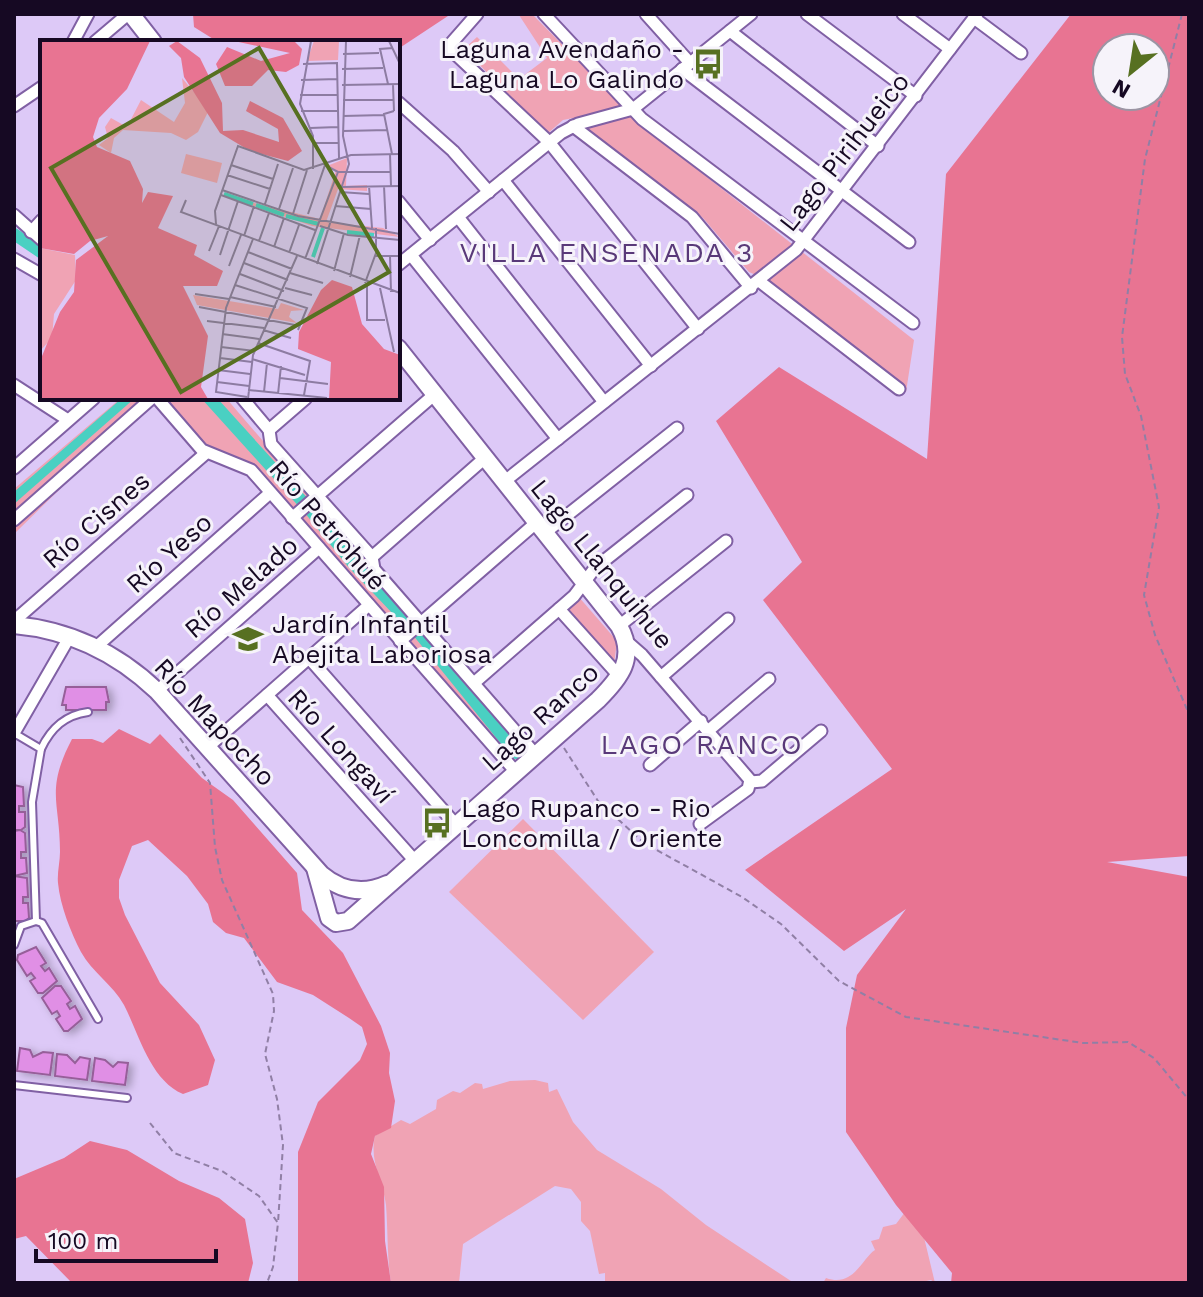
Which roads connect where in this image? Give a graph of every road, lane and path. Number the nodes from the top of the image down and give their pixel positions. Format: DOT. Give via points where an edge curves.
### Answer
graph roads {
  1 [pos="88,14"];
  2 [pos="129,14"];
  3 [pos="477,14"];
  4 [pos="544,14"];
  5 [pos="646,14"];
  6 [pos="807,14"];
  7 [pos="903,14"];
  8 [pos="1182,14"];
  9 [pos="747,15"];
  10 [pos="975,16"];
  11 [pos="730,31"];
  12 [pos="74,40"];
  13 [pos="97,40"];
  14 [pos="151,40"];
  15 [pos="950,49"];
  16 [pos="1021,53"];
  17 [pos="686,66"];
  18 [pos="40,88"];
  19 [pos="916,96"];
  20 [pos="15,104"];
  21 [pos="400,104"];
  22 [pos="633,109"];
  23 [pos="573,126"];
  24 [pos="549,142"];
  25 [pos="878,146"];
  26 [pos="503,180"];
  27 [pos="489,192"];
  28 [pos="843,192"];
  29 [pos="400,203"];
  30 [pos="14,215"];
  31 [pos="458,217"];
  32 [pos="40,222"];
  33 [pos="31,232"];
  34 [pos="40,239"];
  35 [pos="430,240"];
  36 [pos="909,242"];
  37 [pos="803,243"];
  38 [pos="411,255"];
  39 [pos="14,259"];
  40 [pos="400,263"];
  41 [pos="40,274"];
  42 [pos="755,284"];
  43 [pos="913,323"];
  44 [pos="698,329"];
  45 [pos="400,350"];
  46 [pos="651,366"];
  47 [pos="14,385"];
  48 [pos="899,389"];
  49 [pos="435,394"];
  50 [pos="92,400"];
  51 [pos="153,400"];
  52 [pos="157,400"];
  53 [pos="244,400"];
  54 [pos="304,400"];
  55 [pos="604,402"];
  56 [pos="68,420"];
  57 [pos="677,428"];
  58 [pos="269,430"];
  59 [pos="558,439"];
  60 [pos="206,453"];
  61 [pos="486,457"];
  62 [pos="14,468"];
  63 [pos="505,481"];
  64 [pos="270,493"];
  65 [pos="687,495"];
  66 [pos="318,496"];
  67 [pos="292,518"];
  68 [pos="14,520"];
  69 [pos="542,527"];
  70 [pos="726,541"];
  71 [pos="319,548"];
  72 [pos="372,557"];
  73 [pos="585,582"];
  74 [pos="369,605"];
  75 [pos="559,609"];
  76 [pos="728,619"];
  77 [pos="421,622"];
  78 [pos="14,623"];
  79 [pos="622,634"];
  80 [pos="70,636"];
  81 [pos="400,641"];
  82 [pos="96,647"];
  83 [pos="309,658"];
  84 [pos="620,677"];
  85 [pos="661,677"];
  86 [pos="769,679"];
  87 [pos="474,683"];
  88 [pos="157,691"];
  89 [pos="267,695"];
  90 [pos="88,712"];
  91 [pos="1189,714"];
  92 [pos="182,718"];
  93 [pos="705,726"];
  94 [pos="821,731"];
  95 [pos="14,733"];
  96 [pos="557,736"];
  97 [pos="208,747"];
  98 [pos="41,749"];
  99 [pos="536,755"];
  100 [pos="650,765"];
  101 [pos="516,772"];
  102 [pos="751,782"];
  103 [pos="700,824"];
  104 [pos="456,825"];
  105 [pos="415,861"];
  106 [pos="315,868"];
  107 [pos="393,880"];
  108 [pos="36,921"];
  109 [pos="14,945"];
  110 [pos="98,1019"];
  111 [pos="14,1085"];
  112 [pos="127,1098"];
  113 [pos="1189,1100"];
  114 [pos="150,1123"];
  115 [pos="278,1223"];
  116 [pos="267,1283"];
  1 -- 12 [label="street"];
  2 -- 13 [label="street"];
  2 -- 14 [label="street"];
  3 -- 24 [label="street" via="448,47"];
  4 -- 22 [label="street"];
  5 -- 17 [label="street"];
  6 -- 19 [label="street"];
  7 -- 15 [label="street"];
  8 -- 91 [label="path" via="1145,159 1122,337 1125,374 1141,416 1159,507 1144,595"];
  9 -- 11 [label="street"];
  10 -- 15 [label="street, Lago Pirihueico"];
  10 -- 16 [label="street"];
  11 -- 17 [label="street"];
  11 -- 25 [label="street"];
  15 -- 19 [label="street, Lago Pirihueico"];
  17 -- 22 [label="street"];
  17 -- 28 [label="street"];
  18 -- 20 [label="street"];
  19 -- 25 [label="street, Lago Pirihueico"];
  21 -- 27 [label="street"];
  22 -- 23 [label="street"];
  22 -- 37 [label="street"];
  23 -- 24 [label="street"];
  23 -- 42 [label="street" via="692,217"];
  24 -- 26 [label="street"];
  24 -- 44 [label="street"];
  25 -- 28 [label="street, Lago Pirihueico"];
  26 -- 27 [label="street"];
  26 -- 46 [label="street"];
  27 -- 31 [label="street"];
  28 -- 36 [label="street"];
  28 -- 37 [label="street, Lago Pirihueico"];
  29 -- 35 [label="street"];
  30 -- 33 [label="street"];
  31 -- 35 [label="street"];
  31 -- 55 [label="street"];
  32 -- 33 [label="street"];
  33 -- 34 [label="street"];
  35 -- 38 [label="street"];
  37 -- 42 [label="street, Lago Pirihueico"];
  37 -- 43 [label="street"];
  38 -- 40 [label="street"];
  38 -- 59 [label="street"];
  39 -- 41 [label="street"];
  42 -- 44 [label="street, Lago Pirihueico"];
  42 -- 48 [label="street"];
  44 -- 46 [label="street, Lago Pirihueico"];
  45 -- 49 [label="street, Lago Llanquihue"];
  46 -- 55 [label="street, Lago Pirihueico"];
  47 -- 56 [label="street"];
  49 -- 61 [label="street, Lago Llanquihue"];
  49 -- 66 [label="street"];
  50 -- 56 [label="street"];
  51 -- 68 [label="street"];
  52 -- 60 [label="street, Río Petrohué"];
  53 -- 58 [label="street, Río Petrohué"];
  54 -- 58 [label="street"];
  55 -- 59 [label="street, Lago Pirihueico"];
  56 -- 62 [label="street"];
  57 -- 69 [label="street"];
  58 -- 66 [label="street, Río Petrohué" via="268,440"];
  59 -- 63 [label="street, Lago Pirihueico"];
  60 -- 64 [label="street, Río Petrohué" via="248,468"];
  60 -- 78 [label="street, Río Cisnes"];
  61 -- 63 [label="street, Lago Llanquihue"];
  61 -- 72 [label="street"];
  63 -- 69 [label="street, Lago Llanquihue"];
  64 -- 67 [label="street, Río Petrohué"];
  64 -- 82 [label="street, Río Yeso"];
  65 -- 73 [label="street" via="595,568"];
  66 -- 67 [label="street"];
  66 -- 72 [label="street, Río Petrohué"];
  67 -- 71 [label="street, Río Petrohué"];
  69 -- 73 [label="street, Lago Llanquihue"];
  69 -- 77 [label="street"];
  70 -- 79 [label="street"];
  71 -- 74 [label="street, Río Petrohué"];
  71 -- 88 [label="street, Río Melado"];
  72 -- 77 [label="street, Río Petrohué" via="374,569"];
  73 -- 75 [label="street"];
  73 -- 79 [label="street, Lago Llanquihue"];
  74 -- 81 [label="street, Río Petrohué"];
  74 -- 83 [label="street"];
  75 -- 84 [label="street"];
  75 -- 87 [label="street"];
  76 -- 85 [label="street"];
  77 -- 81 [label="street"];
  77 -- 87 [label="street, Río Petrohué"];
  78 -- 80 [label="street, Río Mapocho"];
  79 -- 84 [label="street, Lago Ranco" via="627,659"];
  79 -- 85 [label="street, Lago Llanquihue"];
  80 -- 82 [label="street, Río Mapocho"];
  80 -- 95 [label="street"];
  81 -- 101 [label="street, Río Petrohué"];
  82 -- 88 [label="street, Río Mapocho"];
  83 -- 89 [label="street"];
  83 -- 104 [label="street"];
  84 -- 96 [label="street, Lago Ranco"];
  85 -- 93 [label="street, Lago Llanquihue"];
  86 -- 93 [label="street"];
  87 -- 99 [label="street, Río Petrohué"];
  88 -- 92 [label="street, Río Mapocho"];
  89 -- 97 [label="street"];
  89 -- 105 [label="street, Río Longaví"];
  90 -- 98 [label="lane" via="64,719"];
  92 -- 97 [label="street, Río Mapocho"];
  92 -- 115 [label="path" via="184,748 206,774 213,792 222,880 273,994 265,1054 283,1145"];
  93 -- 100 [label="street"];
  93 -- 102 [label="street, Lago Llanquihue"];
  94 -- 102 [label="street" via="762,781"];
  95 -- 98 [label="lane"];
  96 -- 99 [label="street, Lago Ranco"];
  96 -- 113 [label="path" via="598,801 626,828 781,924 839,981 906,1017 1083,1043 1128,1042 1154,1058"];
  97 -- 106 [label="street, Río Mapocho"];
  98 -- 108 [label="lane" via="32,802"];
  99 -- 101 [label="street, Lago Ranco"];
  101 -- 104 [label="street, Lago Ranco"];
  102 -- 103 [label="street"];
  104 -- 105 [label="street, Lago Ranco"];
  105 -- 107 [label="street, Lago Ranco"];
  106 -- 107 [label="street, Río Mapocho" via="353,891"];
  106 -- 107 [label="street, Río Mapocho" via="327,914 336,923 348,921"];
  108 -- 109 [label="lane" via="21,926"];
  108 -- 110 [label="lane" via="42,923"];
  111 -- 112 [label="lane"];
  114 -- 115 [label="path" via="174,1153 222,1171 259,1196"];
  115 -- 116 [label="path"];
}
